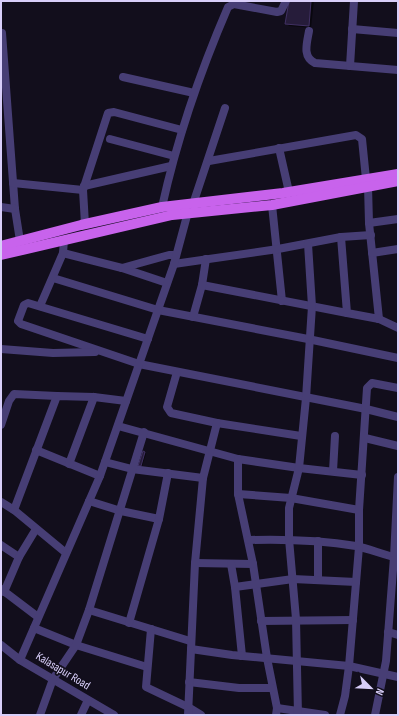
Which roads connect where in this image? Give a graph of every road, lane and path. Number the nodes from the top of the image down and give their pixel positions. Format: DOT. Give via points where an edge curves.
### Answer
graph roads {
  1 [pos="286,1"];
  2 [pos="354,1"];
  3 [pos="352,29"];
  4 [pos="309,31"];
  5 [pos="2,33"];
  6 [pos="398,33"];
  7 [pos="350,66"];
  8 [pos="398,70"];
  9 [pos="123,77"];
  10 [pos="194,93"];
  11 [pos="225,108"];
  12 [pos="182,130"];
  13 [pos="110,139"];
  14 [pos="279,148"];
  15 [pos="174,156"];
  16 [pos="208,161"];
  17 [pos="171,166"];
  18 [pos="398,174"];
  19 [pos="398,181"];
  20 [pos="367,182"];
  21 [pos="13,184"];
  22 [pos="83,188"];
  23 [pos="289,192"];
  24 [pos="272,204"];
  25 [pos="1,207"];
  26 [pos="162,207"];
  27 [pos="191,208"];
  28 [pos="15,210"];
  29 [pos="398,219"];
  30 [pos="369,223"];
  31 [pos="86,224"];
  32 [pos="371,234"];
  33 [pos="341,237"];
  34 [pos="64,240"];
  35 [pos="20,241"];
  36 [pos="308,244"];
  37 [pos="1,246"];
  38 [pos="278,249"];
  39 [pos="398,249"];
  40 [pos="63,253"];
  41 [pos="372,253"];
  42 [pos="1,255"];
  43 [pos="176,255"];
  44 [pos="206,259"];
  45 [pos="174,264"];
  46 [pos="122,268"];
  47 [pos="53,278"];
  48 [pos="167,283"];
  49 [pos="202,286"];
  50 [pos="282,301"];
  51 [pos="40,306"];
  52 [pos="312,306"];
  53 [pos="158,310"];
  54 [pos="347,313"];
  55 [pos="193,317"];
  56 [pos="378,319"];
  57 [pos="398,328"];
  58 [pos="148,339"];
  59 [pos="308,339"];
  60 [pos="1,349"];
  61 [pos="102,352"];
  62 [pos="398,358"];
  63 [pos="139,364"];
  64 [pos="177,372"];
  65 [pos="398,388"];
  66 [pos="58,396"];
  67 [pos="94,397"];
  68 [pos="306,398"];
  69 [pos="126,401"];
  70 [pos="366,409"];
  71 [pos="398,417"];
  72 [pos="217,423"];
  73 [pos="1,425"];
  74 [pos="118,426"];
  75 [pos="144,432"];
  76 [pos="302,436"];
  77 [pos="336,436"];
  78 [pos="365,438"];
  79 [pos="398,446"];
  80 [pos="36,450"];
  81 [pos="211,451"];
  82 [pos="238,459"];
  83 [pos="106,462"];
  84 [pos="69,464"];
  85 [pos="132,468"];
  86 [pos="299,468"];
  87 [pos="333,471"];
  88 [pos="168,473"];
  89 [pos="362,475"];
  90 [pos="100,476"];
  91 [pos="398,477"];
  92 [pos="204,478"];
  93 [pos="238,494"];
  94 [pos="291,498"];
  95 [pos="89,501"];
  96 [pos="1,502"];
  97 [pos="14,510"];
  98 [pos="359,510"];
  99 [pos="121,511"];
  100 [pos="397,518"];
  101 [pos="159,519"];
  102 [pos="36,528"];
  103 [pos="289,539"];
  104 [pos="249,540"];
  105 [pos="318,541"];
  106 [pos="1,545"];
  107 [pos="358,547"];
  108 [pos="66,553"];
  109 [pos="19,557"];
  110 [pos="396,558"];
  111 [pos="194,563"];
  112 [pos="231,564"];
  113 [pos="253,564"];
  114 [pos="293,579"];
  115 [pos="318,579"];
  116 [pos="356,582"];
  117 [pos="255,584"];
  118 [pos="235,587"];
  119 [pos="2,590"];
  120 [pos="89,610"];
  121 [pos="38,617"];
  122 [pos="296,619"];
  123 [pos="353,620"];
  124 [pos="262,621"];
  125 [pos="129,623"];
  126 [pos="34,628"];
  127 [pos="151,629"];
  128 [pos="388,632"];
  129 [pos="398,635"];
  130 [pos="190,641"];
  131 [pos="76,644"];
  132 [pos="1,645"];
  133 [pos="191,650"];
  134 [pos="242,656"];
  135 [pos="267,658"];
  136 [pos="20,660"];
  137 [pos="298,662"];
  138 [pos="349,666"];
  139 [pos="147,667"];
  140 [pos="384,673"];
  141 [pos="398,677"];
  142 [pos="53,679"];
  143 [pos="189,682"];
  144 [pos="272,688"];
  145 [pos="90,701"];
  146 [pos="188,711"];
  147 [pos="276,712"];
  148 [pos="298,713"];
  149 [pos="40,715"];
  150 [pos="81,715"];
  151 [pos="87,715"];
  152 [pos="114,715"];
  153 [pos="201,715"];
  154 [pos="325,715"];
  155 [pos="340,715"];
  156 [pos="375,715"];
  1 -- 10 [label="street" via="281,11 277,12 230,5"];
  2 -- 3 [label="street"];
  3 -- 6 [label="street"];
  3 -- 7 [label="street"];
  4 -- 7 [label="street" via="306,49 309,60 315,63"];
  5 -- 21 [label="street"];
  7 -- 8 [label="street"];
  9 -- 10 [label="street"];
  10 -- 12 [label="street"];
  11 -- 16 [label="street"];
  12 -- 15 [label="street"];
  12 -- 22 [label="street" via="114,112 108,113"];
  13 -- 15 [label="street"];
  14 -- 16 [label="street"];
  14 -- 20 [label="street" via="359,136 362,139"];
  14 -- 23 [label="street"];
  15 -- 17 [label="street"];
  16 -- 27 [label="street"];
  17 -- 22 [label="street"];
  17 -- 26 [label="street"];
  18 -- 20 [label="main road"];
  19 -- 20 [label="main road"];
  20 -- 23 [label="main road"];
  20 -- 24 [label="main road"];
  20 -- 30 [label="street"];
  21 -- 22 [label="street"];
  21 -- 28 [label="street"];
  22 -- 31 [label="street"];
  23 -- 27 [label="main road"];
  24 -- 27 [label="main road"];
  24 -- 38 [label="street"];
  25 -- 28 [label="street"];
  26 -- 27 [label="main road"];
  26 -- 31 [label="main road"];
  27 -- 34 [label="main road"];
  27 -- 43 [label="street"];
  28 -- 35 [label="street"];
  29 -- 30 [label="street"];
  30 -- 32 [label="street"];
  31 -- 35 [label="main road"];
  32 -- 33 [label="street"];
  32 -- 41 [label="street"];
  33 -- 36 [label="street"];
  33 -- 54 [label="street"];
  34 -- 40 [label="street"];
  34 -- 42 [label="main road"];
  35 -- 37 [label="main road"];
  36 -- 38 [label="street"];
  36 -- 52 [label="street"];
  38 -- 44 [label="street"];
  38 -- 50 [label="street"];
  39 -- 41 [label="street"];
  40 -- 46 [label="street"];
  40 -- 47 [label="street"];
  41 -- 56 [label="street"];
  43 -- 45 [label="street"];
  43 -- 46 [label="street"];
  44 -- 45 [label="street"];
  44 -- 49 [label="street"];
  45 -- 48 [label="street"];
  46 -- 48 [label="street"];
  47 -- 51 [label="street"];
  47 -- 53 [label="street"];
  48 -- 53 [label="street"];
  49 -- 50 [label="street"];
  49 -- 55 [label="street"];
  50 -- 52 [label="street"];
  51 -- 58 [label="street"];
  51 -- 61 [label="street" via="26,304 18,322"];
  52 -- 54 [label="street"];
  52 -- 59 [label="street"];
  53 -- 55 [label="street"];
  53 -- 58 [label="street"];
  54 -- 56 [label="street"];
  55 -- 59 [label="street"];
  56 -- 57 [label="street"];
  58 -- 63 [label="street"];
  59 -- 62 [label="street"];
  59 -- 68 [label="street"];
  60 -- 61 [label="street" via="53,353"];
  61 -- 63 [label="street"];
  63 -- 64 [label="street"];
  63 -- 69 [label="street"];
  64 -- 68 [label="street"];
  64 -- 72 [label="street" via="167,403 168,410 180,416"];
  65 -- 70 [label="street" via="372,383 368,385"];
  66 -- 67 [label="street"];
  66 -- 73 [label="street" via="14,394 9,400"];
  66 -- 80 [label="street"];
  67 -- 69 [label="street"];
  67 -- 84 [label="street"];
  68 -- 70 [label="street"];
  68 -- 76 [label="street"];
  69 -- 74 [label="street"];
  70 -- 71 [label="street"];
  70 -- 78 [label="street"];
  72 -- 76 [label="street"];
  72 -- 81 [label="street"];
  74 -- 75 [label="street"];
  74 -- 83 [label="street"];
  75 -- 81 [label="street"];
  75 -- 85 [label="street"];
  76 -- 86 [label="street"];
  77 -- 87 [label="street"];
  78 -- 79 [label="street"];
  78 -- 89 [label="street"];
  80 -- 84 [label="street"];
  80 -- 97 [label="street"];
  81 -- 82 [label="street"];
  81 -- 92 [label="street"];
  82 -- 86 [label="street"];
  82 -- 93 [label="street"];
  83 -- 85 [label="street"];
  83 -- 90 [label="street"];
  84 -- 90 [label="street"];
  85 -- 88 [label="street"];
  85 -- 99 [label="street"];
  86 -- 87 [label="street"];
  86 -- 94 [label="street"];
  87 -- 89 [label="street"];
  88 -- 92 [label="street"];
  88 -- 101 [label="street"];
  89 -- 98 [label="street"];
  90 -- 95 [label="street"];
  91 -- 100 [label="street"];
  92 -- 111 [label="street"];
  93 -- 94 [label="street"];
  93 -- 104 [label="street"];
  94 -- 98 [label="street"];
  94 -- 103 [label="street"];
  95 -- 99 [label="street"];
  95 -- 108 [label="street"];
  96 -- 97 [label="street"];
  97 -- 102 [label="street"];
  98 -- 107 [label="street"];
  99 -- 101 [label="street"];
  99 -- 120 [label="street"];
  100 -- 110 [label="street"];
  101 -- 125 [label="street"];
  102 -- 108 [label="street"];
  102 -- 109 [label="street"];
  103 -- 104 [label="street"];
  103 -- 105 [label="street"];
  103 -- 114 [label="street"];
  104 -- 113 [label="street"];
  105 -- 107 [label="street"];
  105 -- 115 [label="street"];
  106 -- 109 [label="street"];
  107 -- 110 [label="street"];
  107 -- 116 [label="street"];
  108 -- 121 [label="street"];
  109 -- 119 [label="street"];
  110 -- 128 [label="street"];
  111 -- 112 [label="street"];
  111 -- 130 [label="street"];
  112 -- 113 [label="street"];
  112 -- 118 [label="street"];
  113 -- 117 [label="street"];
  114 -- 115 [label="street"];
  114 -- 117 [label="street"];
  114 -- 122 [label="street"];
  115 -- 116 [label="street"];
  116 -- 123 [label="street"];
  117 -- 118 [label="street"];
  117 -- 124 [label="street"];
  118 -- 134 [label="street"];
  119 -- 121 [label="street"];
  120 -- 125 [label="street"];
  120 -- 131 [label="street"];
  121 -- 126 [label="street"];
  122 -- 123 [label="street"];
  122 -- 124 [label="street"];
  122 -- 137 [label="street"];
  123 -- 138 [label="street"];
  124 -- 135 [label="street"];
  125 -- 127 [label="street"];
  126 -- 131 [label="street"];
  126 -- 136 [label="street"];
  127 -- 130 [label="street"];
  127 -- 139 [label="street"];
  128 -- 129 [label="street"];
  128 -- 140 [label="street"];
  130 -- 133 [label="street"];
  131 -- 139 [label="street"];
  131 -- 142 [label="street"];
  132 -- 136 [label="street, Kalasapur Road"];
  133 -- 134 [label="street"];
  133 -- 143 [label="street"];
  134 -- 135 [label="street"];
  135 -- 137 [label="street"];
  135 -- 144 [label="street"];
  136 -- 142 [label="street, Kalasapur Road"];
  137 -- 138 [label="street"];
  137 -- 148 [label="street"];
  138 -- 140 [label="street"];
  138 -- 155 [label="street"];
  139 -- 146 [label="street" via="146,687"];
  140 -- 141 [label="street"];
  140 -- 156 [label="street"];
  142 -- 145 [label="street, Kalasapur Road"];
  142 -- 149 [label="street"];
  143 -- 144 [label="street" via="239,688"];
  143 -- 146 [label="street"];
  144 -- 147 [label="street"];
  145 -- 150 [label="street"];
  145 -- 151 [label="street"];
  145 -- 152 [label="street, Kalasapur Road"];
  146 -- 153 [label="street"];
  147 -- 148 [label="street"];
  148 -- 154 [label="street"];
}
